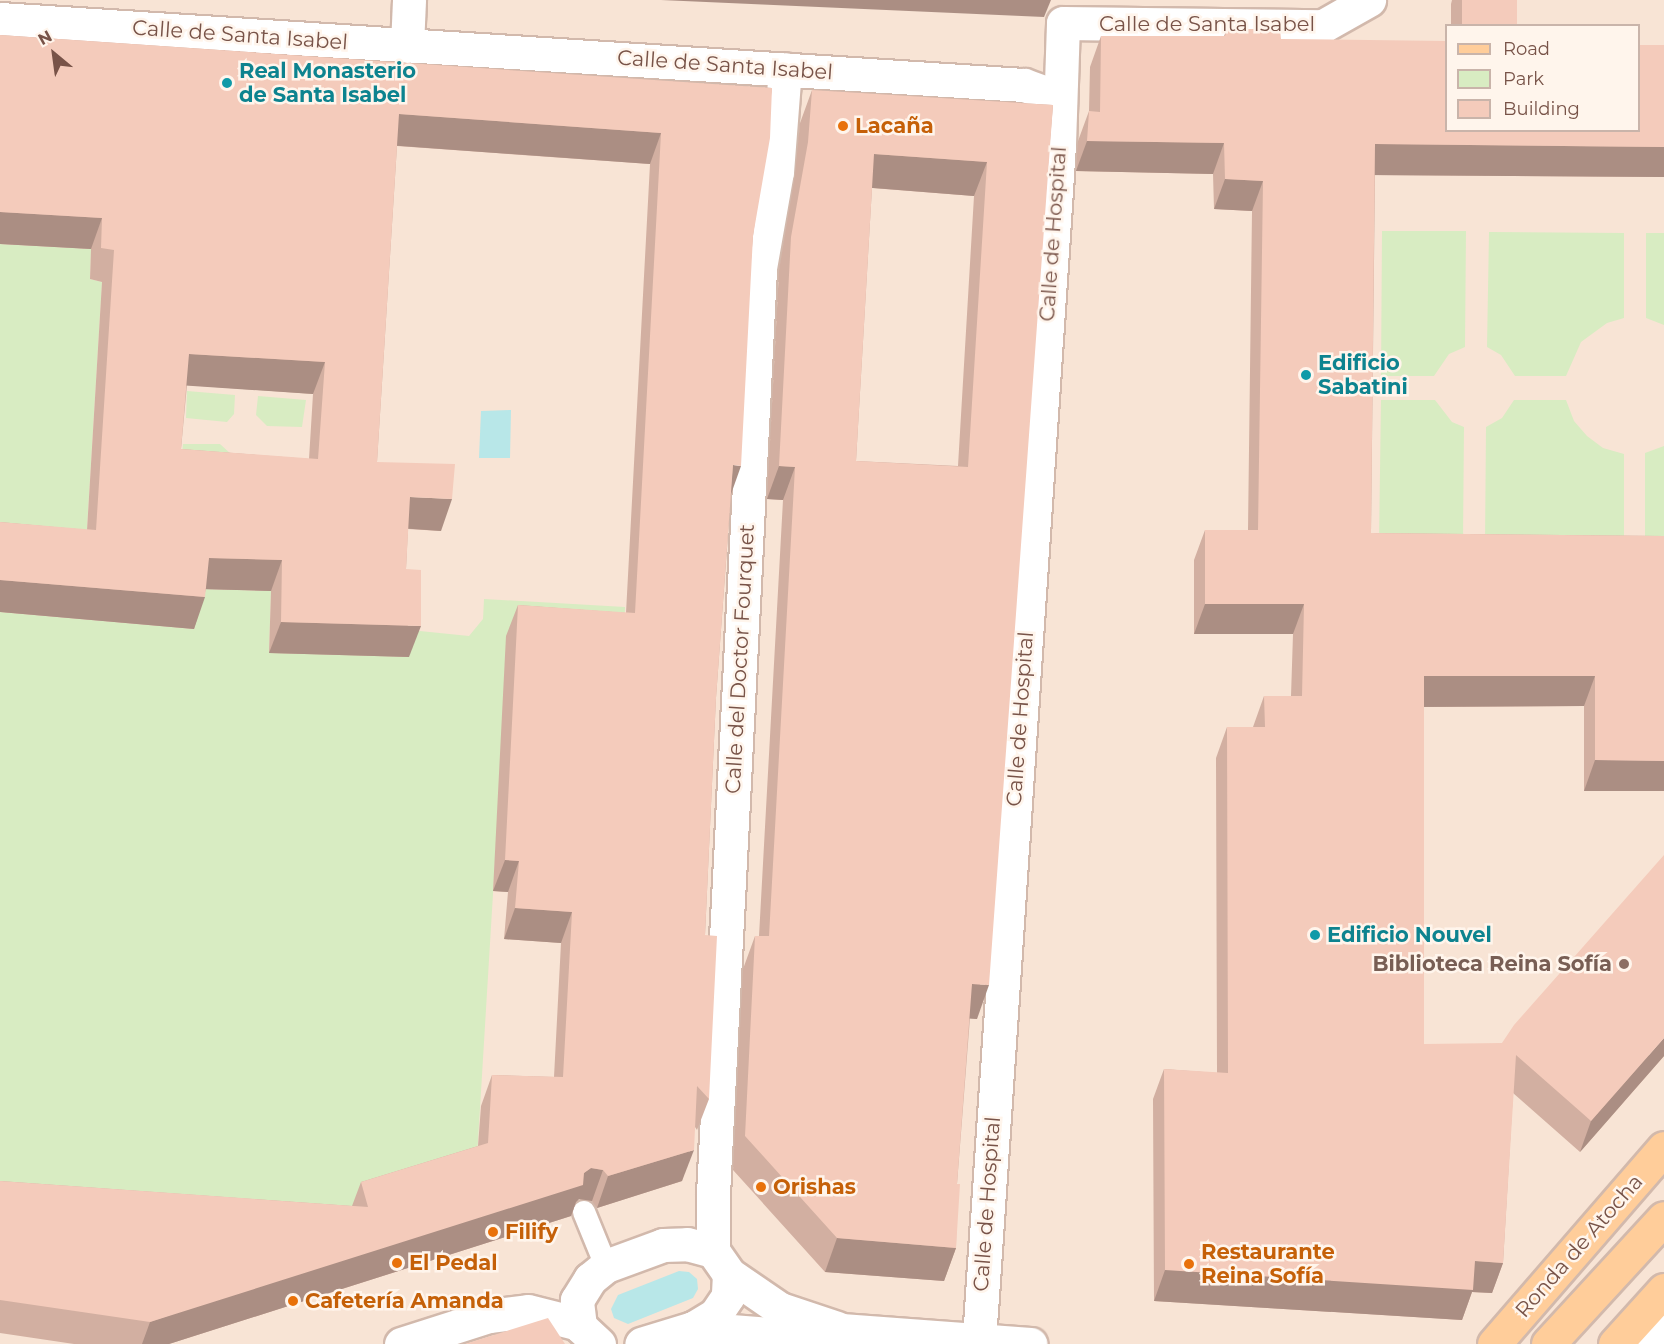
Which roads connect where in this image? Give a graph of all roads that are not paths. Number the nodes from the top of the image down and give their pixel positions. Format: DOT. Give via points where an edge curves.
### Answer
graph roads {
  1 [pos="409,0"];
  2 [pos="1369,0"];
  3 [pos="106,13"];
  4 [pos="1324,13"];
  5 [pos="0,19"];
  6 [pos="407,46"];
  7 [pos="785,69"];
  8 [pos="1059,98"];
  9 [pos="1664,1148"];
  10 [pos="584,1212"];
  11 [pos="1664,1218"];
  12 [pos="721,1262"];
  13 [pos="606,1266"];
  14 [pos="1664,1290"];
  15 [pos="693,1328"];
  16 [pos="1664,1328"];
  17 [pos="841,1330"];
  18 [pos="591,1338"];
  19 [pos="978,1340"];
  20 [pos="401,1344"];
  21 [pos="641,1344"];
  22 [pos="1030,1344"];
  23 [pos="1494,1344"];
  24 [pos="1548,1344"];
  25 [pos="1615,1344"];
  26 [pos="1649,1344"];
  1 -- 6 [label="street"];
  2 -- 4 [label="street, Calle de Santa Isabel"];
  3 -- 5 [label="street, Calle de Santa Isabel"];
  3 -- 6 [label="street, Calle de Santa Isabel"];
  4 -- 8 [label="street, Calle de Santa Isabel" via="1063,23"];
  6 -- 7 [label="street, Calle de Santa Isabel"];
  7 -- 8 [label="street, Calle de Santa Isabel" via="1024,85"];
  7 -- 12 [label="street, Calle del Doctor Fourquet" via="777,172 760,268 713,1194"];
  8 -- 19 [label="street, Calle de Hospital"];
  9 -- 23 [label="main road, Ronda de Atocha"];
  10 -- 13 [label="lane"];
  11 -- 24 [label="main road, Ronda de Atocha"];
  12 -- 13 [label="street" via="687,1244 663,1245"];
  12 -- 15 [label="street, Calle del Doctor Fourquet" via="728,1296 715,1315"];
  12 -- 17 [label="street" via="780,1309"];
  13 -- 18 [label="street" via="590,1279 577,1300"];
  14 -- 25 [label="main road"];
  15 -- 17 [label="street" via="808,1337"];
  15 -- 21 [label="street"];
  16 -- 26 [label="street"];
  17 -- 19 [label="street"];
  18 -- 20 [label="street" via="528,1311 489,1316"];
  19 -- 22 [label="street"];
}
